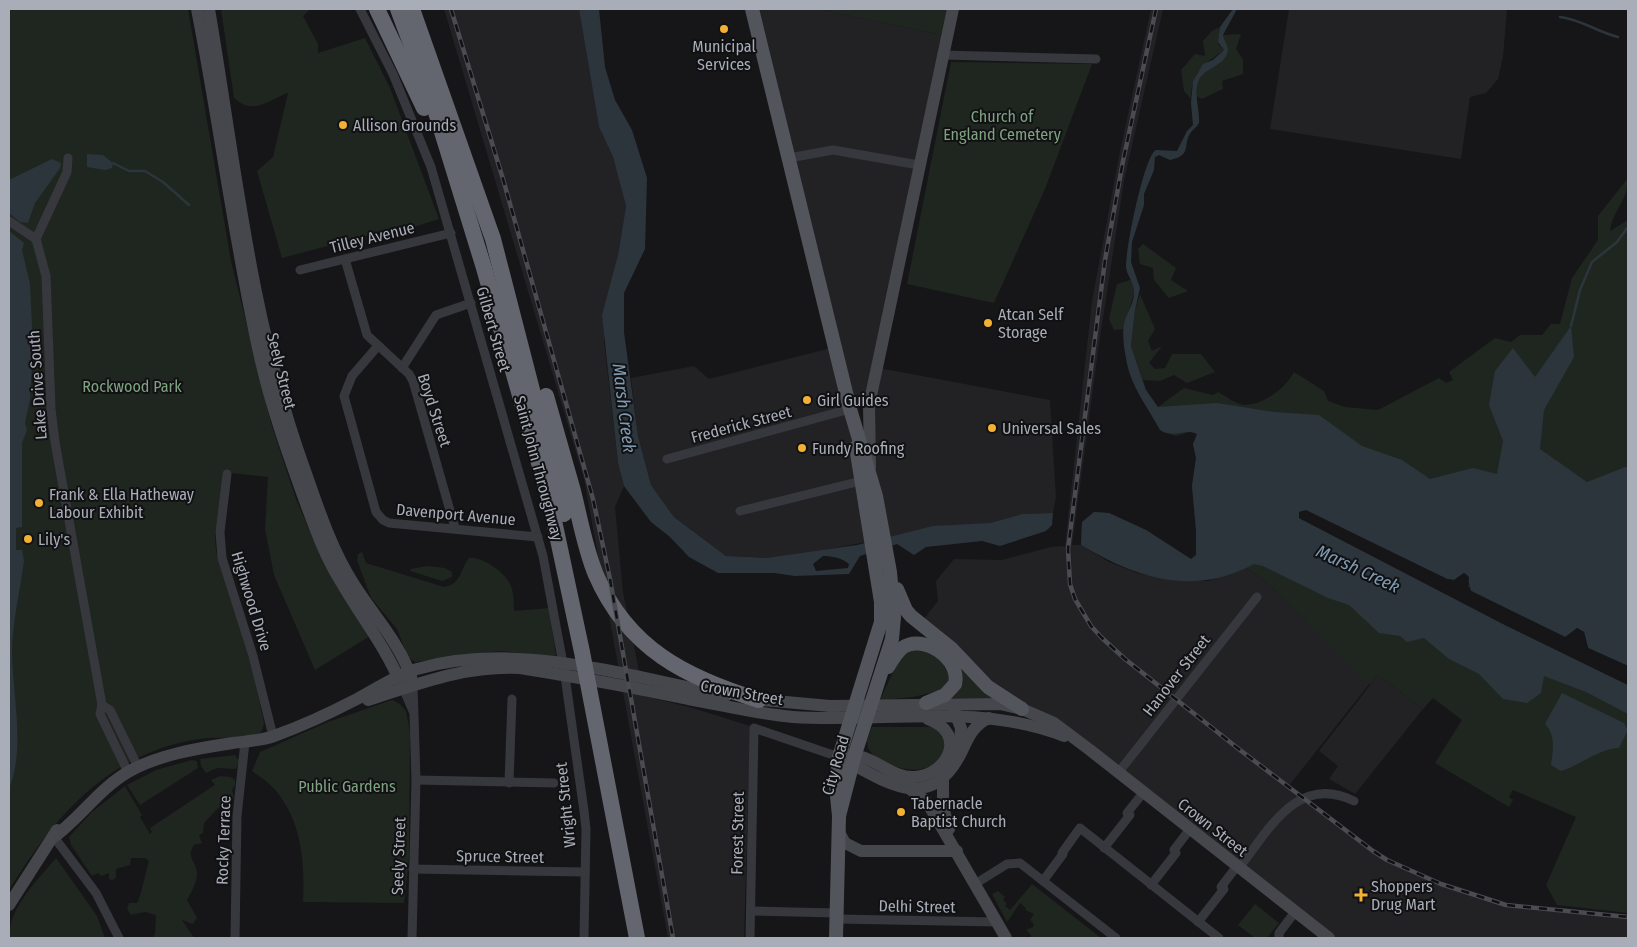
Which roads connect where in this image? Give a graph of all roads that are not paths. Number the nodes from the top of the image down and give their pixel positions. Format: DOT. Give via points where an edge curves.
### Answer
graph roads {
  1 [pos="197,9"];
  2 [pos="209,9"];
  3 [pos="360,9"];
  4 [pos="377,9"];
  5 [pos="398,9"];
  6 [pos="412,9"];
  7 [pos="752,9"];
  8 [pos="953,9"];
  9 [pos="942,56"];
  10 [pos="1096,59"];
  11 [pos="68,158"];
  12 [pos="789,158"];
  13 [pos="920,165"];
  14 [pos="463,202"];
  15 [pos="9,221"];
  16 [pos="451,233"];
  17 [pos="493,238"];
  18 [pos="36,239"];
  19 [pos="344,259"];
  20 [pos="300,270"];
  21 [pos="471,302"];
  22 [pos="377,347"];
  23 [pos="402,368"];
  24 [pos="869,405"];
  25 [pos="850,409"];
  26 [pos="667,459"];
  27 [pos="227,474"];
  28 [pos="866,476"];
  29 [pos="740,511"];
  30 [pos="455,528"];
  31 [pos="538,537"];
  32 [pos="884,563"];
  33 [pos="1257,597"];
  34 [pos="892,639"];
  35 [pos="944,642"];
  36 [pos="876,645"];
  37 [pos="519,663"];
  38 [pos="564,669"];
  39 [pos="406,680"];
  40 [pos="875,692"];
  41 [pos="512,699"];
  42 [pos="759,700"];
  43 [pos="926,703"];
  44 [pos="951,703"];
  45 [pos="1022,709"];
  46 [pos="912,716"];
  47 [pos="958,717"];
  48 [pos="989,718"];
  49 [pos="273,736"];
  50 [pos="1078,741"];
  51 [pos="239,743"];
  52 [pos="839,757"];
  53 [pos="958,758"];
  54 [pos="853,759"];
  55 [pos="131,766"];
  56 [pos="1118,773"];
  57 [pos="943,779"];
  58 [pos="416,780"];
  59 [pos="509,782"];
  60 [pos="554,783"];
  61 [pos="910,789"];
  62 [pos="1143,793"];
  63 [pos="1354,801"];
  64 [pos="839,816"];
  65 [pos="1190,829"];
  66 [pos="839,832"];
  67 [pos="54,837"];
  68 [pos="1104,848"];
  69 [pos="957,851"];
  70 [pos="1238,867"];
  71 [pos="414,869"];
  72 [pos="585,872"];
  73 [pos="1043,881"];
  74 [pos="975,884"];
  75 [pos="1151,885"];
  76 [pos="9,905"];
  77 [pos="751,911"];
  78 [pos="1295,912"];
  79 [pos="837,916"];
  80 [pos="997,922"];
  81 [pos="1198,922"];
  82 [pos="119,938"];
  83 [pos="235,938"];
  84 [pos="412,938"];
  85 [pos="584,938"];
  86 [pos="637,938"];
  87 [pos="649,938"];
  88 [pos="750,938"];
  89 [pos="836,938"];
  90 [pos="1006,938"];
  91 [pos="1116,938"];
  92 [pos="1219,938"];
  93 [pos="1279,938"];
  94 [pos="1329,938"];
  1 -- 39 [label="main road, Seely Street" via="245,288 276,415 301,492 327,555 346,590"];
  2 -- 39 [label="main road, Seely Street" via="253,278 283,404 336,550 353,584 391,638"];
  3 -- 16 [label="street, Gilbert Street" via="408,108 431,167"];
  4 -- 14 [label="highway" via="421,100"];
  5 -- 14 [label="highway, Saint John Throughway" via="434,106"];
  6 -- 17 [label="highway, Saint John Throughway"];
  7 -- 12 [label="main road"];
  8 -- 9 [label="main road"];
  9 -- 10 [label="street"];
  9 -- 13 [label="main road"];
  11 -- 18 [label="street" via="67,172"];
  12 -- 13 [label="street" via="833,150"];
  12 -- 25 [label="main road"];
  13 -- 24 [label="main road"];
  14 -- 86 [label="highway, Saint John Throughway" via="550,502 581,643"];
  15 -- 18 [label="street"];
  16 -- 19 [label="street, Tilley Avenue"];
  16 -- 21 [label="street, Gilbert Street"];
  17 -- 42 [label="highway" via="528,335 596,576 610,602 631,630 662,657 717,687"];
  17 -- 87 [label="highway, Saint John Throughway" via="579,578"];
  18 -- 55 [label="street, Lake Drive South" via="46,276 50,410 102,705 110,710"];
  19 -- 20 [label="street, Tilley Avenue"];
  19 -- 22 [label="street, Boyd Street" via="365,331"];
  21 -- 23 [label="street" via="436,315"];
  21 -- 31 [label="street, Gilbert Street"];
  22 -- 23 [label="street, Boyd Street"];
  22 -- 30 [label="street, Davenport Avenue" via="352,376 344,396 376,512 389,523"];
  23 -- 30 [label="street, Boyd Street" via="413,381"];
  24 -- 25 [label="main road"];
  24 -- 28 [label="main road"];
  25 -- 26 [label="street, Frederick Street"];
  25 -- 28 [label="main road"];
  27 -- 49 [label="street, Highwood Drive" via="220,532 222,558 253,656"];
  28 -- 29 [label="street"];
  28 -- 32 [label="main road"];
  30 -- 31 [label="street, Davenport Avenue"];
  31 -- 38 [label="street, Gilbert Street"];
  32 -- 34 [label="main road, City Road" via="894,617"];
  32 -- 35 [label="main road" via="906,610"];
  32 -- 36 [label="main road, City Road" via="882,614"];
  33 -- 56 [label="street, Hanover Street"];
  34 -- 35 [label="main road" via="922,636"];
  34 -- 36 [label="main road"];
  34 -- 40 [label="main road, City Road"];
  35 -- 45 [label="main road" via="988,687"];
  36 -- 52 [label="main road, City Road"];
  37 -- 39 [label="main road, Crown Street"];
  37 -- 42 [label="main road, Crown Street" via="566,664"];
  37 -- 46 [label="main road, Crown Street" via="776,715 823,718"];
  38 -- 72 [label="street, Wright Street" via="585,824"];
  39 -- 49 [label="main road, Crown Street"];
  39 -- 58 [label="street, Seely Street" via="415,714"];
  40 -- 43 [label="main road" via="892,660 903,648 911,644 928,646 951,661 956,677 955,684 945,695"];
  40 -- 54 [label="main road, City Road"];
  41 -- 59 [label="street"];
  42 -- 43 [label="main road, Crown Street" via="830,706"];
  43 -- 44 [label="main road, Crown Street"];
  44 -- 45 [label="main road, Crown Street" via="1000,704"];
  44 -- 47 [label="main road"];
  45 -- 50 [label="main road, Crown Street" via="1054,723"];
  46 -- 47 [label="main road, Crown Street"];
  46 -- 54 [label="main road" via="939,723 951,738 942,765 934,771 905,777"];
  47 -- 48 [label="main road, Crown Street"];
  47 -- 53 [label="main road" via="961,728"];
  48 -- 50 [label="main road, Crown Street" via="1033,725"];
  48 -- 53 [label="main road" via="973,730"];
  49 -- 51 [label="main road, Crown Street"];
  50 -- 56 [label="main road, Crown Street"];
  51 -- 55 [label="main road, Crown Street" via="198,741"];
  51 -- 83 [label="street, Rocky Terrace"];
  52 -- 54 [label="main road"];
  52 -- 64 [label="main road, City Road" via="836,786"];
  52 -- 77 [label="street, Forest Street" via="754,728"];
  53 -- 57 [label="main road"];
  54 -- 61 [label="main road"];
  54 -- 64 [label="main road, City Road"];
  55 -- 67 [label="main road" via="73,808 60,823"];
  56 -- 62 [label="main road, Crown Street"];
  57 -- 61 [label="main road" via="925,789"];
  57 -- 69 [label="main road" via="945,814"];
  58 -- 59 [label="street"];
  58 -- 71 [label="street, Seely Street"];
  59 -- 60 [label="street"];
  61 -- 69 [label="main road" via="927,802"];
  62 -- 65 [label="main road, Crown Street"];
  62 -- 68 [label="street"];
  63 -- 70 [label="street" via="1330,792 1301,798 1286,809"];
  64 -- 66 [label="main road"];
  65 -- 70 [label="main road, Crown Street"];
  65 -- 75 [label="street"];
  66 -- 69 [label="main road" via="845,843 861,851"];
  66 -- 79 [label="main road"];
  67 -- 76 [label="main road"];
  67 -- 82 [label="street" via="96,893"];
  68 -- 73 [label="street" via="1080,828"];
  68 -- 75 [label="street"];
  69 -- 74 [label="main road"];
  70 -- 78 [label="main road, Crown Street"];
  70 -- 81 [label="street"];
  71 -- 72 [label="street, Spruce Street"];
  71 -- 84 [label="street, Seely Street"];
  72 -- 85 [label="street, Wright Street"];
  73 -- 74 [label="street" via="1014,862"];
  73 -- 91 [label="street"];
  74 -- 80 [label="main road"];
  75 -- 81 [label="street"];
  77 -- 79 [label="street, Delhi Street"];
  77 -- 88 [label="street, Forest Street"];
  78 -- 93 [label="street" via="1279,933"];
  78 -- 94 [label="main road, Crown Street"];
  79 -- 80 [label="street, Delhi Street"];
  79 -- 89 [label="main road"];
  80 -- 90 [label="main road"];
  81 -- 92 [label="street"];
}
